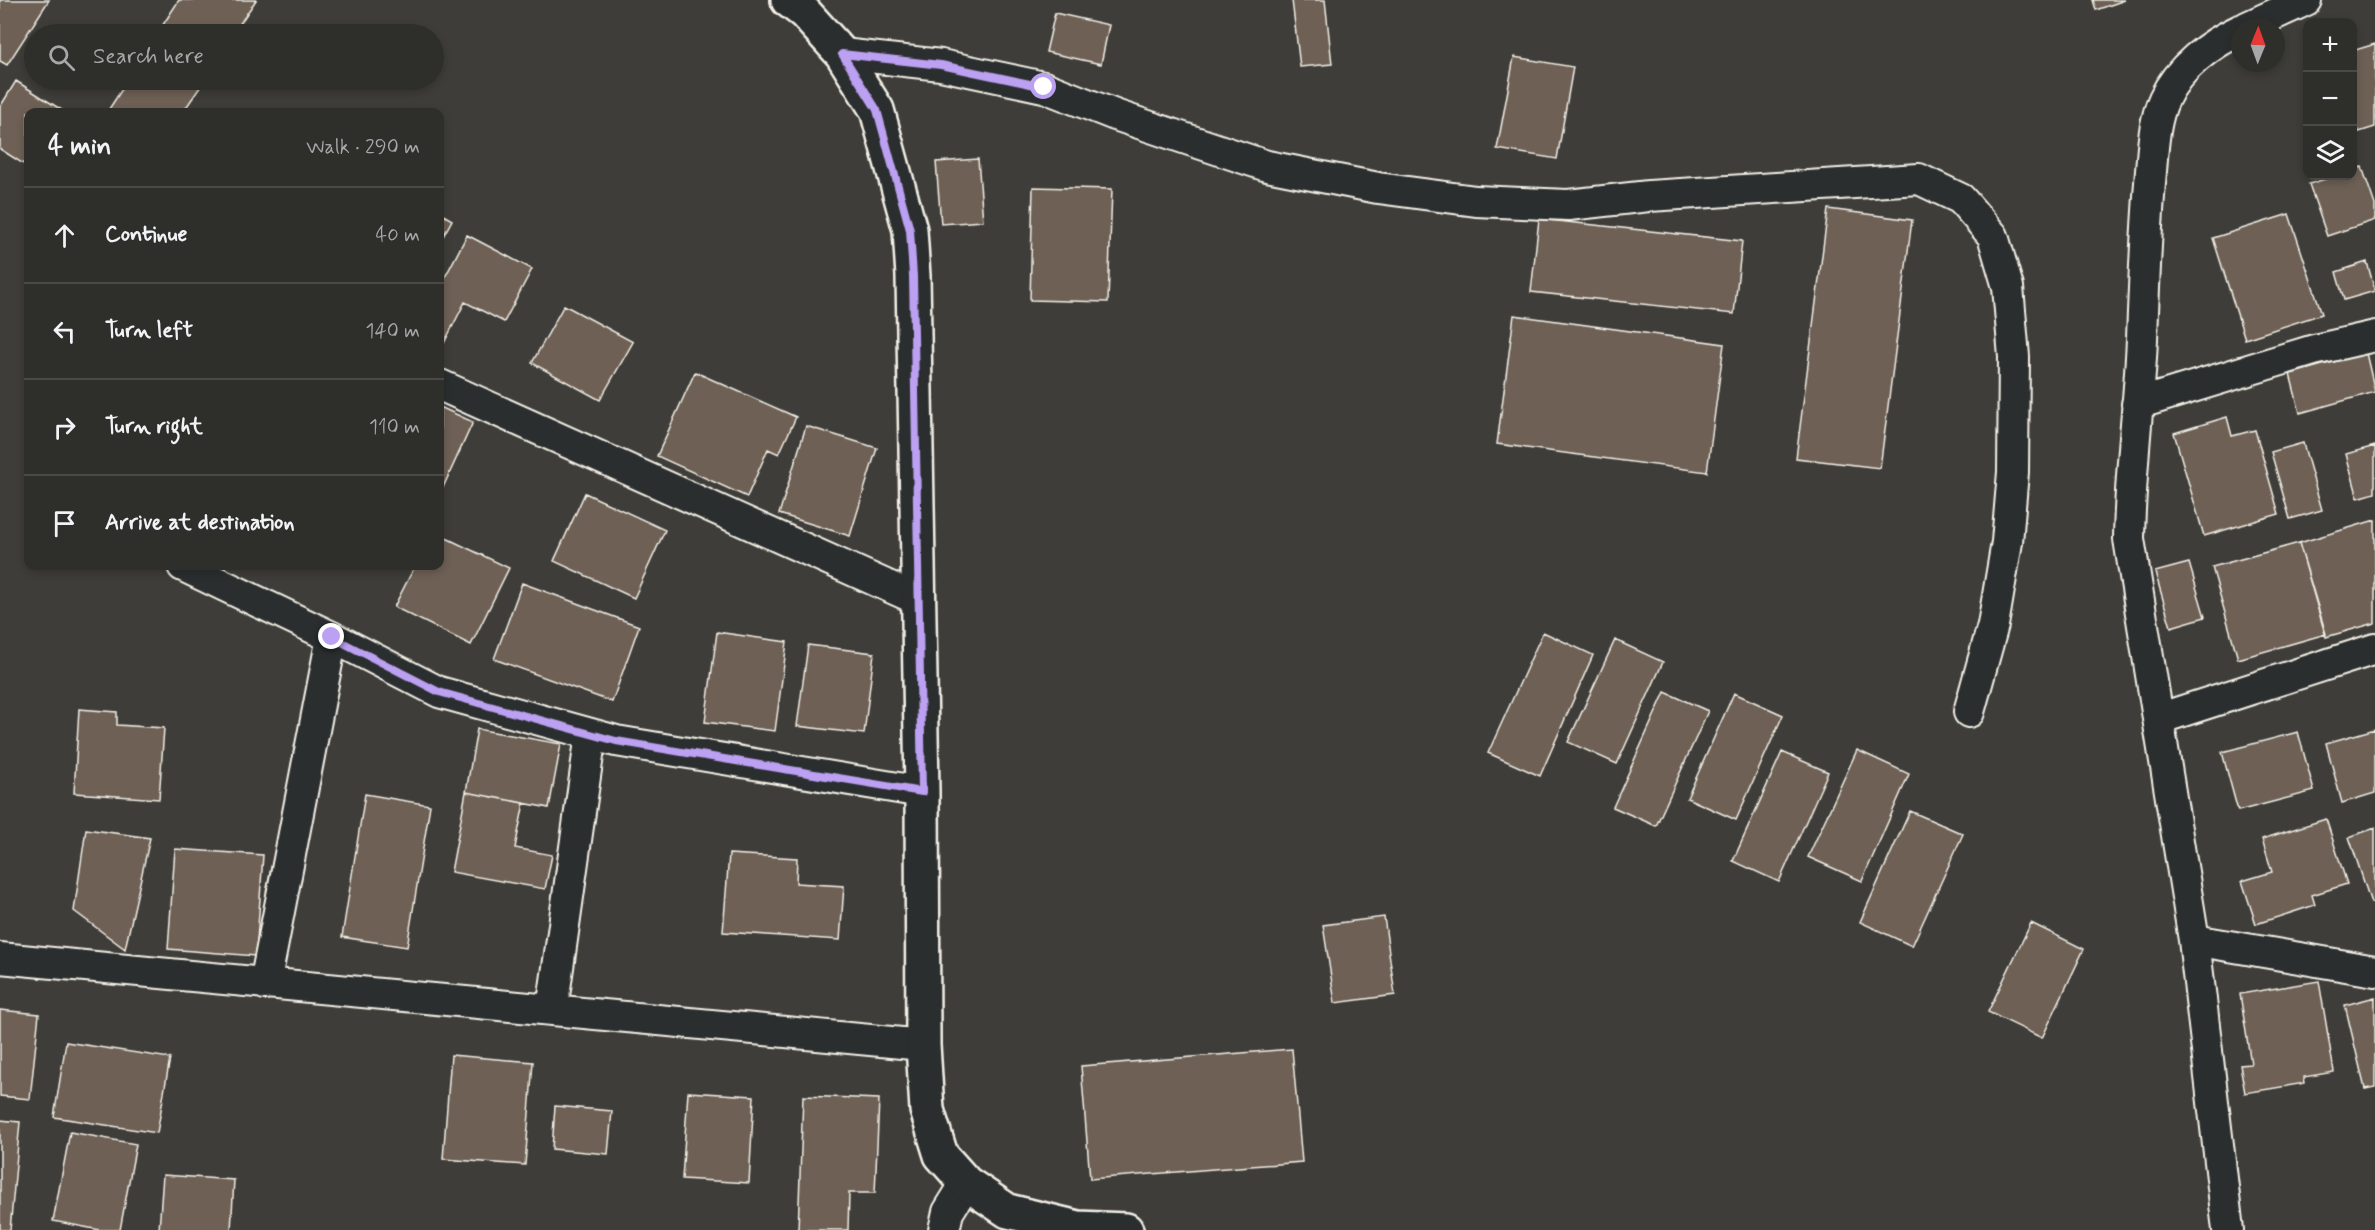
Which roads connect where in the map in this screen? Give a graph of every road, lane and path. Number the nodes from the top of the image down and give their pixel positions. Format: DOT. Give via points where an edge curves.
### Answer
graph roads {
  1 [pos="788,0"];
  2 [pos="2306,0"];
  3 [pos="2267,18"];
  4 [pos="2231,34"];
  5 [pos="842,54"];
  6 [pos="2375,336"];
  7 [pos="444,387"];
  8 [pos="2137,404"];
  9 [pos="191,570"];
  10 [pos="919,600"];
  11 [pos="332,637"];
  12 [pos="2375,649"];
  13 [pos="1969,712"];
  14 [pos="2158,719"];
  15 [pos="591,734"];
  16 [pos="922,792"];
  17 [pos="2194,940"];
  18 [pos="0,958"];
  19 [pos="2375,971"];
  20 [pos="265,984"];
  21 [pos="552,1010"];
  22 [pos="923,1045"];
  23 [pos="966,1183"];
  24 [pos="944,1230"];
  25 [pos="1126,1230"];
  26 [pos="2228,1230"];
  1 -- 5 [label="main road"];
  2 -- 3 [label="street"];
  4 -- 8 [label="street" via="2218,40 2184,70 2164,99 2155,131"];
  5 -- 10 [label="main road" via="877,110 910,230"];
  5 -- 13 [label="street" via="941,65 1044,87 1267,166 1378,188 1476,201 1568,205 1919,179 1961,199 1992,236 2008,287 2014,357 2013,472 2007,542 1993,625"];
  6 -- 8 [label="street" via="2314,350"];
  7 -- 10 [label="street"];
  8 -- 14 [label="street" via="2129,539"];
  9 -- 11 [label="street"];
  10 -- 16 [label="main road"];
  11 -- 15 [label="street" via="439,692"];
  11 -- 20 [label="street"];
  12 -- 14 [label="street"];
  14 -- 17 [label="street"];
  15 -- 16 [label="street"];
  15 -- 21 [label="street"];
  16 -- 22 [label="main road"];
  17 -- 19 [label="street"];
  17 -- 26 [label="street"];
  18 -- 20 [label="street"];
  20 -- 21 [label="street"];
  21 -- 22 [label="street"];
  22 -- 23 [label="main road" via="927,1110 941,1155"];
  23 -- 24 [label="street" via="948,1212"];
  23 -- 25 [label="main road" via="1008,1211 1078,1228"];
}
